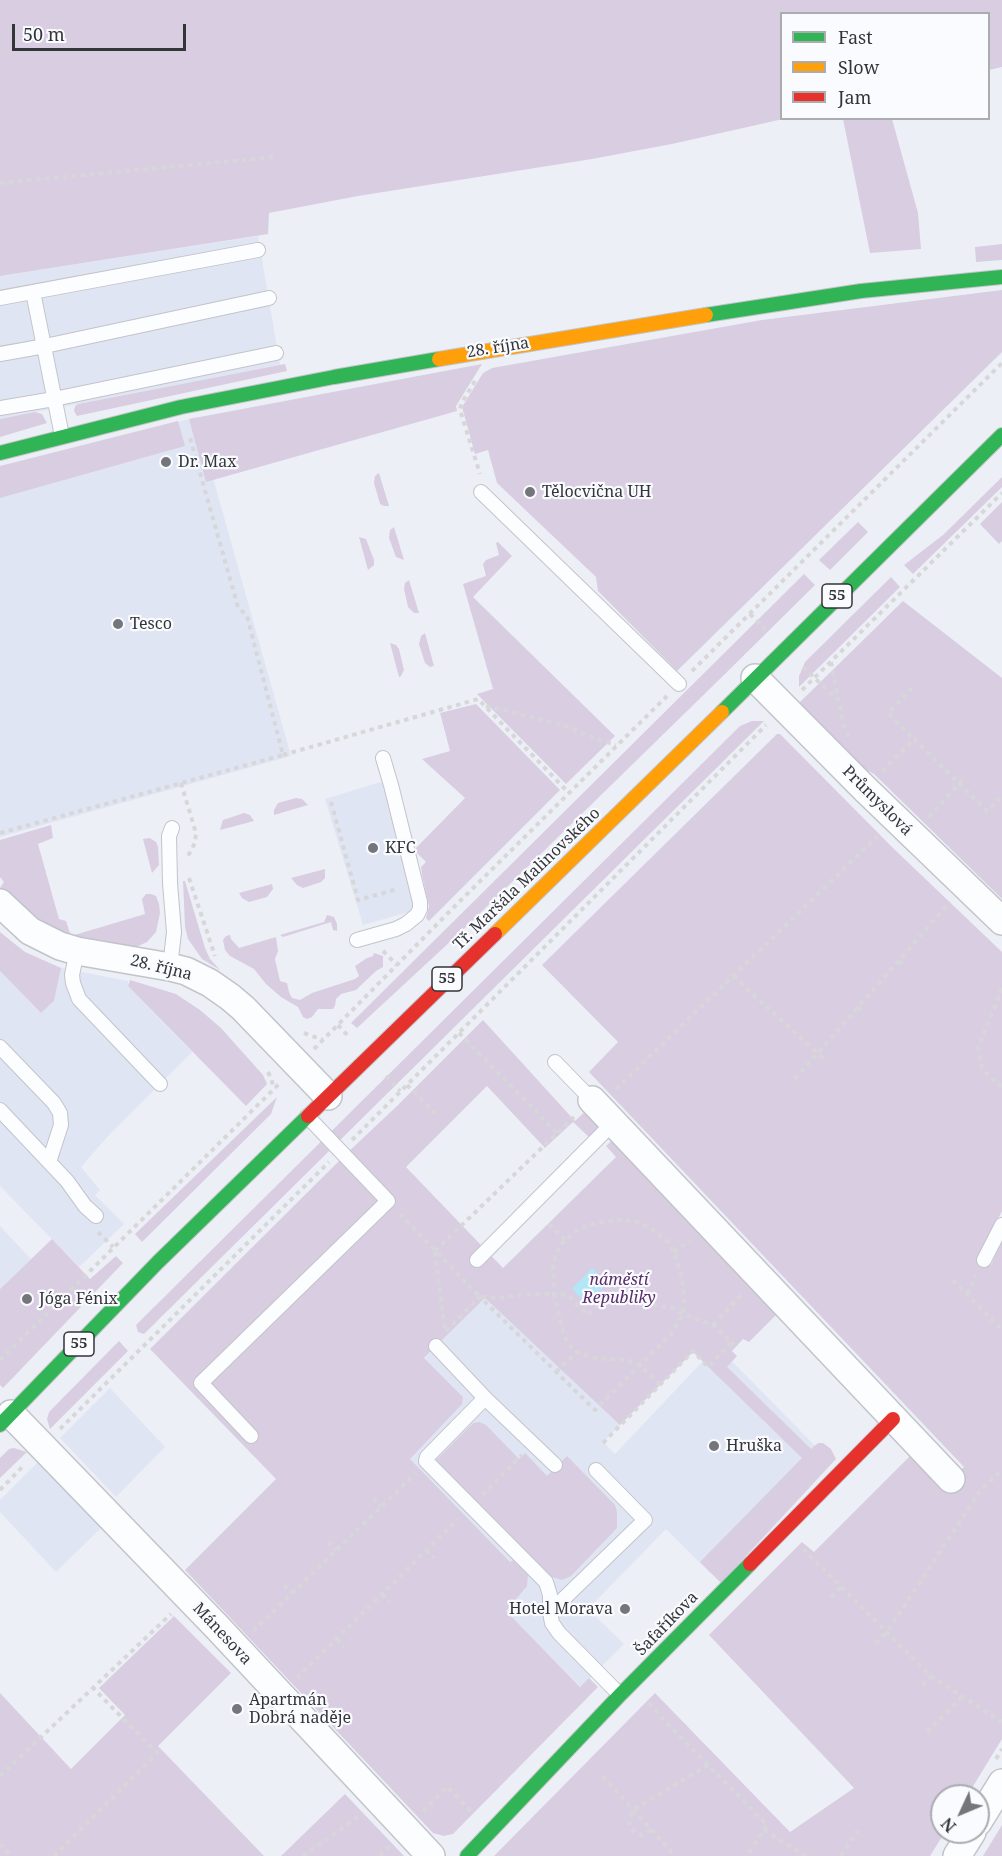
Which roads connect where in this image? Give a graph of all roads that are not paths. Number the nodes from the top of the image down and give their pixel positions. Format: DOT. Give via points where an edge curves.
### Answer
graph roads {
  1 [pos="258,250"];
  2 [pos="1002,277"];
  3 [pos="33,292"];
  4 [pos="0,298"];
  5 [pos="269,298"];
  6 [pos="45,346"];
  7 [pos="276,353"];
  8 [pos="0,354"];
  9 [pos="54,399"];
  10 [pos="0,408"];
  11 [pos="1002,435"];
  12 [pos="62,436"];
  13 [pos="0,453"];
  14 [pos="484,495"];
  15 [pos="755,678"];
  16 [pos="680,684"];
  17 [pos="383,758"];
  18 [pos="171,828"];
  19 [pos="0,903"];
  20 [pos="1002,921"];
  21 [pos="357,940"];
  22 [pos="77,951"];
  23 [pos="170,966"];
  24 [pos="0,1047"];
  25 [pos="555,1062"];
  26 [pos="160,1084"];
  27 [pos="328,1096"];
  28 [pos="592,1100"];
  29 [pos="0,1110"];
  30 [pos="307,1116"];
  31 [pos="614,1122"];
  32 [pos="49,1162"];
  33 [pos="96,1216"];
  34 [pos="1002,1225"];
  35 [pos="477,1260"];
  36 [pos="984,1260"];
  37 [pos="436,1346"];
  38 [pos="485,1398"];
  39 [pos="6,1419"];
  40 [pos="893,1419"];
  41 [pos="250,1436"];
  42 [pos="555,1465"];
  43 [pos="596,1470"];
  44 [pos="951,1479"];
  45 [pos="550,1611"];
  46 [pos="620,1695"];
  47 [pos="1002,1783"];
  48 [pos="990,1802"];
  49 [pos="431,1856"];
  50 [pos="467,1856"];
  1 -- 3 [label="lane"];
  2 -- 12 [label="street, 28. října" via="861,291 495,348 181,407"];
  3 -- 4 [label="lane"];
  3 -- 6 [label="lane"];
  5 -- 6 [label="lane"];
  6 -- 8 [label="lane"];
  6 -- 9 [label="lane"];
  7 -- 9 [label="lane"];
  9 -- 10 [label="lane"];
  9 -- 12 [label="lane"];
  11 -- 15 [label="street, Tř. Maršála Malinovského / 55"];
  12 -- 13 [label="street, 28. října"];
  14 -- 16 [label="lane"];
  15 -- 20 [label="street, Průmyslová"];
  15 -- 27 [label="street, Tř. Maršála Malinovského / 55"];
  17 -- 21 [label="lane" via="420,909 412,921 396,929"];
  18 -- 23 [label="lane" via="174,932"];
  19 -- 22 [label="street, 28. října" via="30,931 48,942"];
  22 -- 23 [label="street, 28. října"];
  22 -- 26 [label="lane" via="72,983 79,999"];
  23 -- 27 [label="street, 28. října" via="199,977 230,997"];
  24 -- 32 [label="lane" via="60,1113 61,1125"];
  25 -- 28 [label="lane"];
  27 -- 30 [label="street, Tř. Maršála Malinovského / 55"];
  28 -- 31 [label="street"];
  29 -- 32 [label="lane"];
  30 -- 39 [label="street, Tř. Maršála Malinovského / 55"];
  30 -- 41 [label="lane" via="388,1201 201,1383"];
  31 -- 35 [label="lane"];
  31 -- 40 [label="street"];
  32 -- 33 [label="lane"];
  34 -- 36 [label="lane"];
  37 -- 38 [label="lane"];
  38 -- 42 [label="lane"];
  38 -- 45 [label="lane" via="427,1457 427,1462 546,1582"];
  39 -- 49 [label="street, Mánesova" via="43,1446"];
  40 -- 44 [label="street"];
  40 -- 46 [label="street, Šafaříkova"];
  43 -- 45 [label="lane" via="645,1520"];
  45 -- 46 [label="lane" via="559,1634"];
  46 -- 50 [label="street, Šafaříkova"];
  47 -- 48 [label="street"];
}
